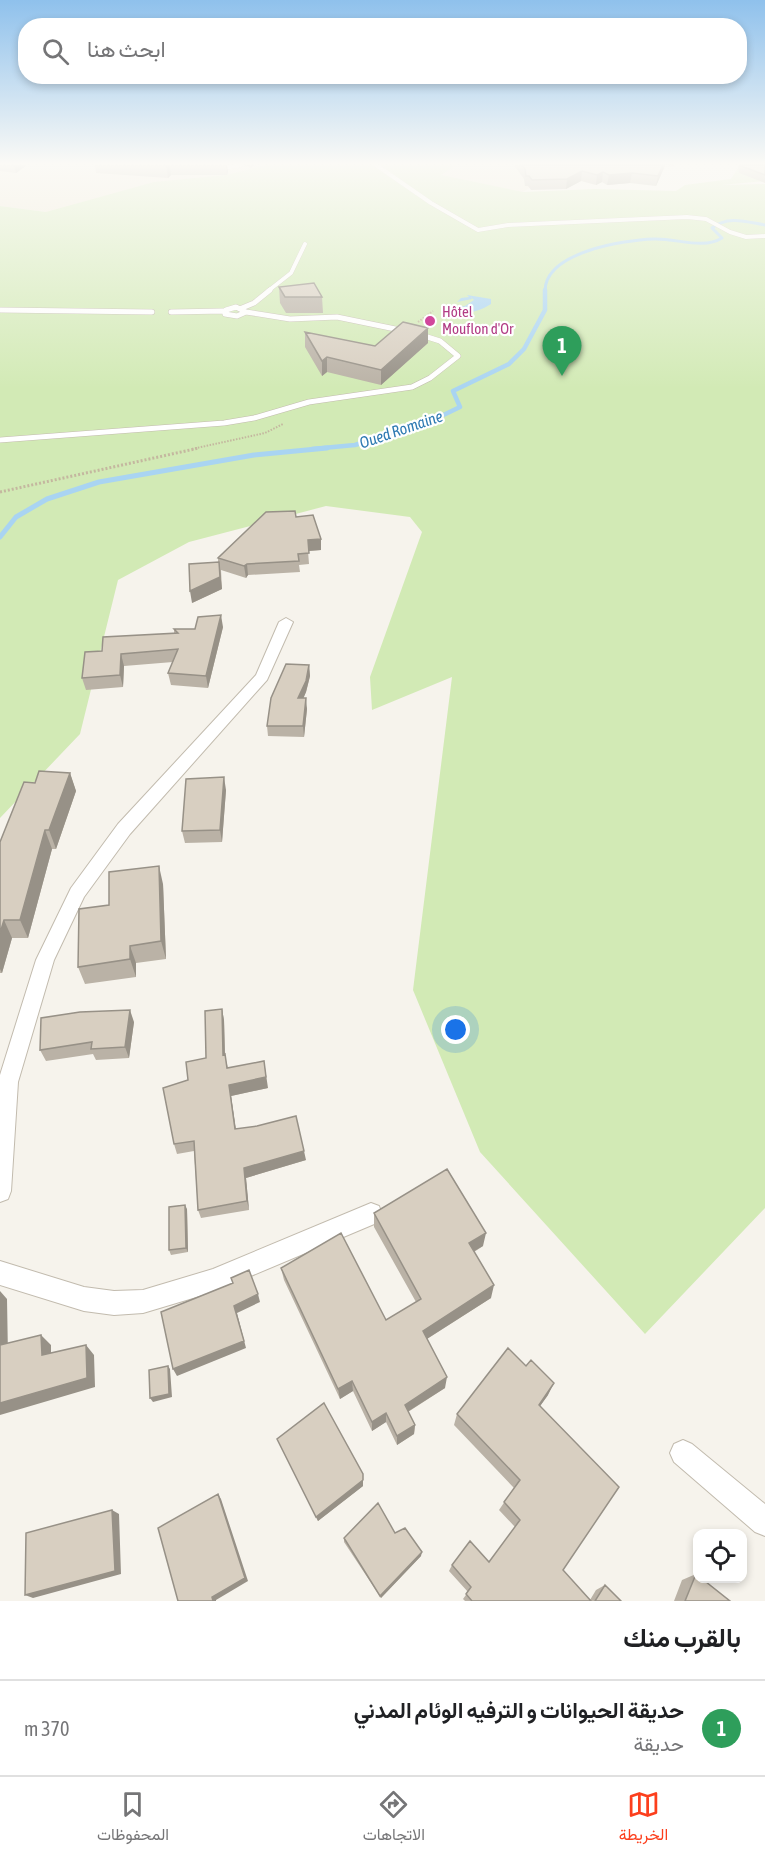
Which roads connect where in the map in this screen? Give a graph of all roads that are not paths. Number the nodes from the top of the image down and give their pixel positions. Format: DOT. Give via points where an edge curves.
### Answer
graph roads {
  1 [pos="305,244"];
  2 [pos="0,310"];
  3 [pos="244,310"];
  4 [pos="224,311"];
  5 [pos="152,312"];
  6 [pos="171,312"];
  7 [pos="0,440"];
  8 [pos="286,622"];
  9 [pos="0,1191"];
  10 [pos="371,1214"];
  11 [pos="0,1272"];
  12 [pos="683,1454"];
  13 [pos="765,1522"];
  1 -- 3 [label="lane" via="291,273"];
  2 -- 5 [label="lane"];
  3 -- 4 [label="lane"];
  3 -- 4 [label="lane" via="233,317"];
  3 -- 7 [label="lane" via="290,319 337,317 438,338 458,356 412,387 309,402 208,425"];
  4 -- 6 [label="lane"];
  8 -- 9 [label="street" via="262,677 124,829 77,893 45,960 8,1082"];
  10 -- 11 [label="street" via="264,1261 148,1302 68,1297"];
  12 -- 13 [label="street"];
}
